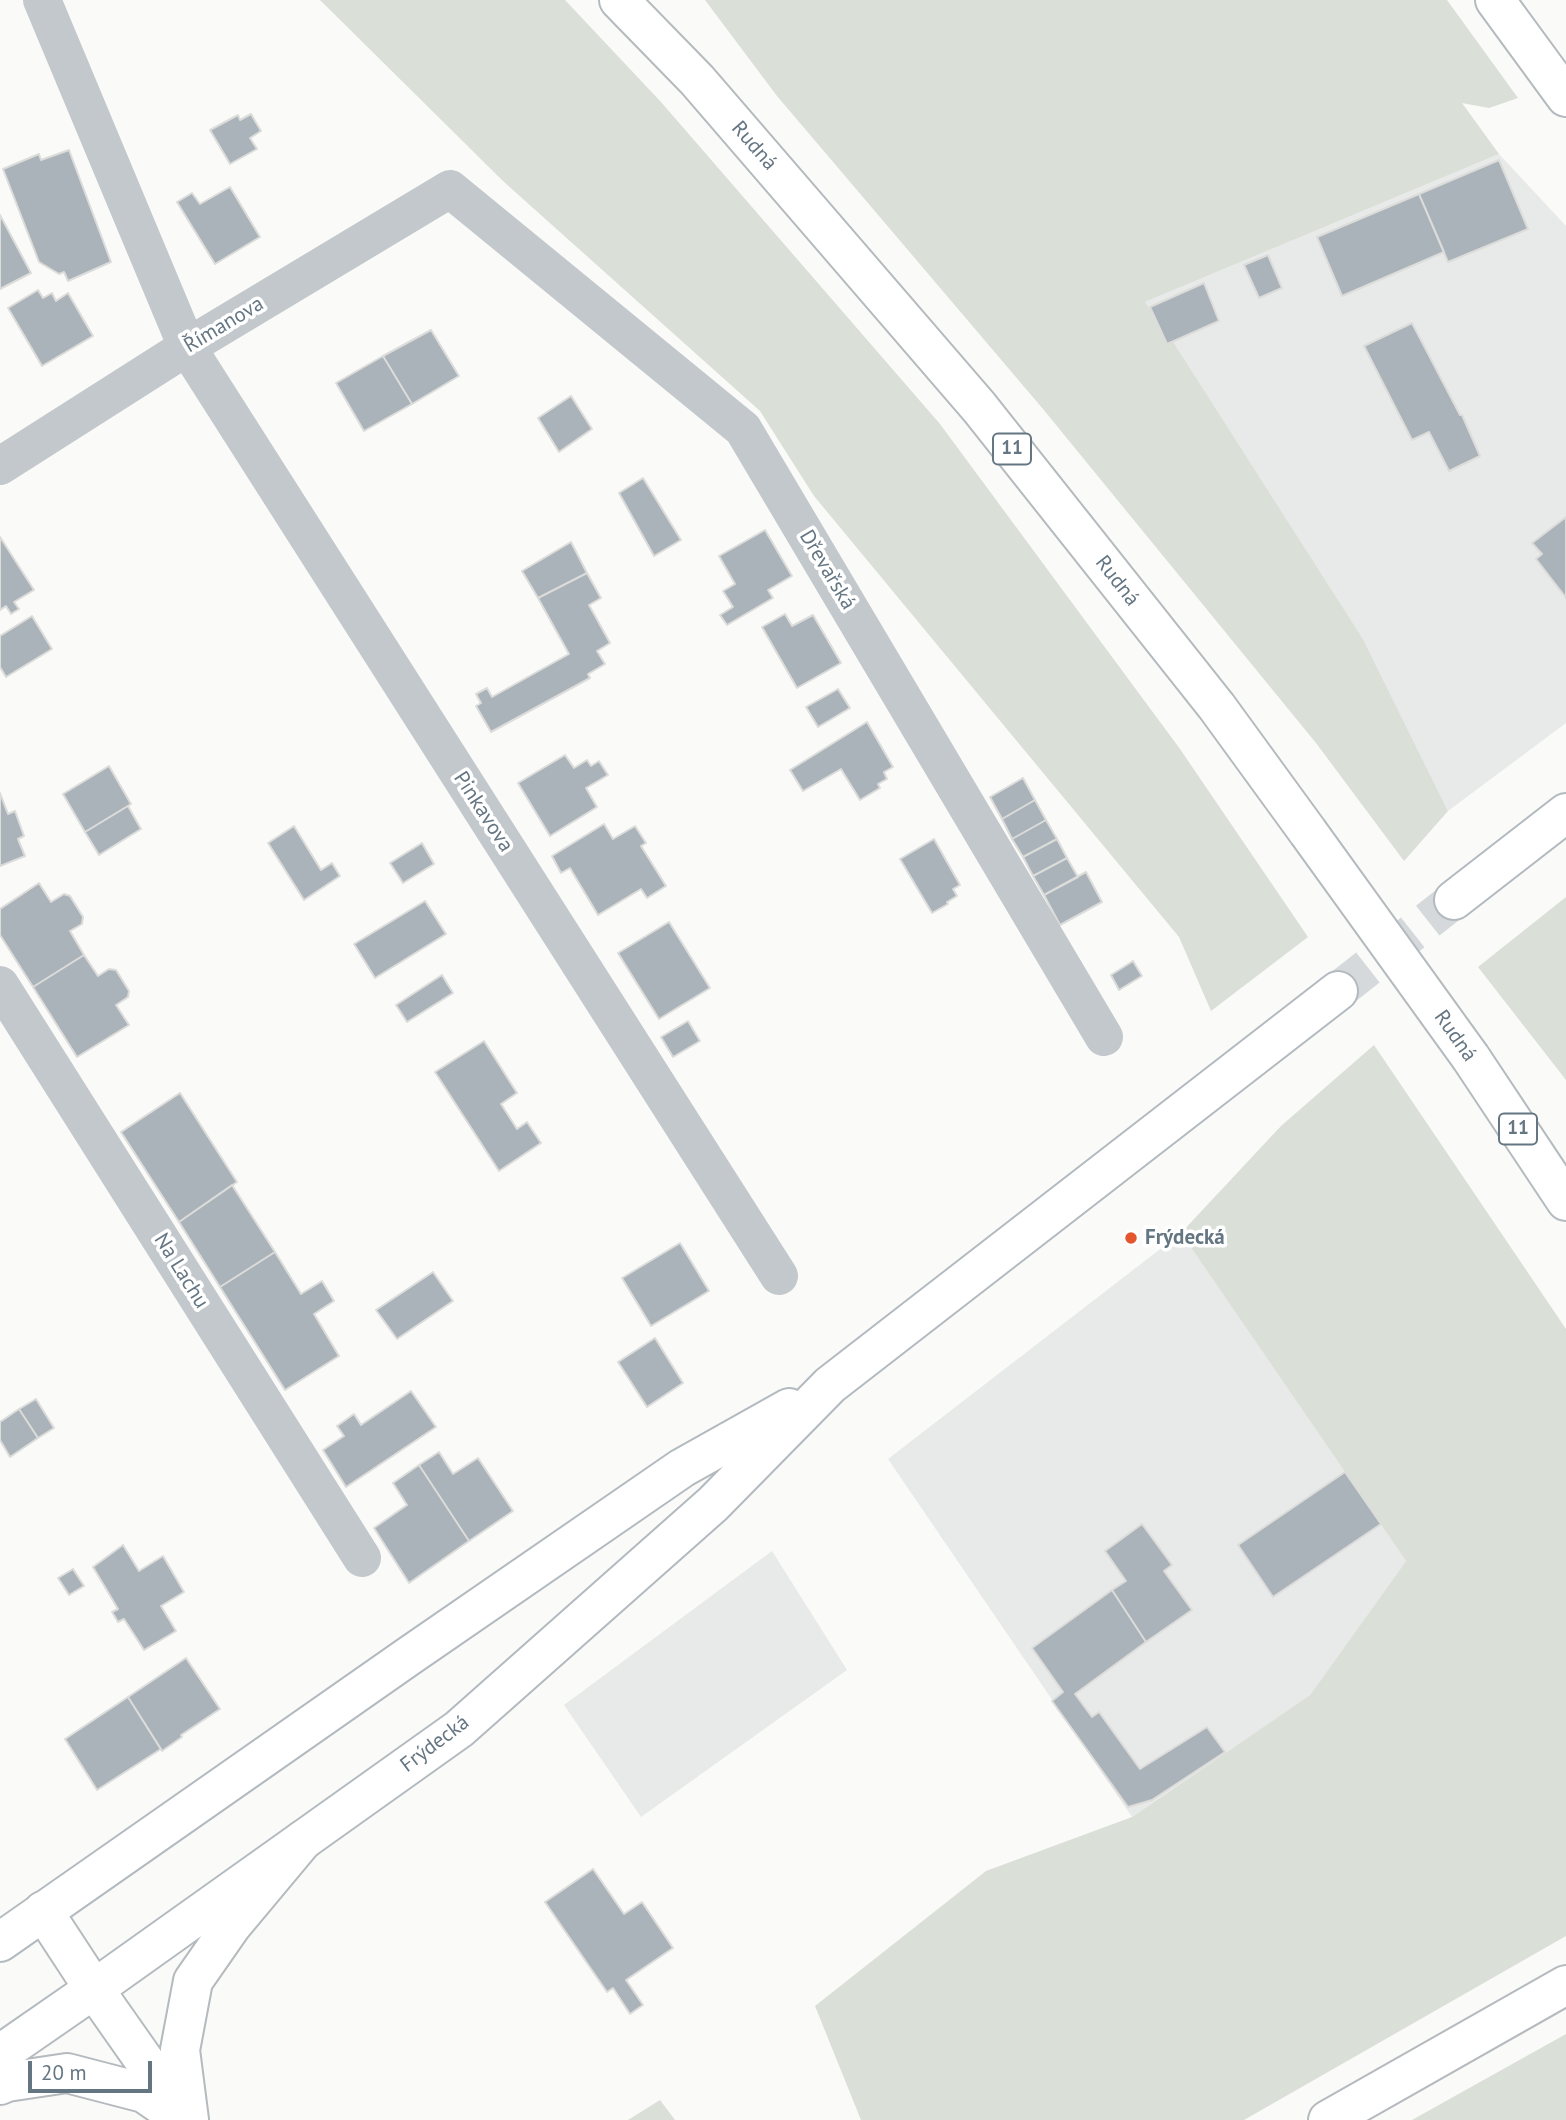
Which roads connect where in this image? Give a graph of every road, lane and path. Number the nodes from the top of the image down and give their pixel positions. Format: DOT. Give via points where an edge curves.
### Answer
graph roads {
  1 [pos="42,0"];
  2 [pos="619,0"];
  3 [pos="647,0"];
  4 [pos="1495,0"];
  5 [pos="697,80"];
  6 [pos="1566,97"];
  7 [pos="450,189"];
  8 [pos="187,347"];
  9 [pos="0,466"];
  10 [pos="1566,813"];
  11 [pos="1454,900"];
  12 [pos="0,985"];
  13 [pos="1338,991"];
  14 [pos="1104,1037"];
  15 [pos="1566,1201"];
  16 [pos="779,1276"];
  17 [pos="830,1385"];
  18 [pos="362,1558"];
  19 [pos="303,1840"];
  20 [pos="43,1911"];
  21 [pos="0,1942"];
  22 [pos="1566,1985"];
  23 [pos="94,1989"];
  24 [pos="0,2054"];
  25 [pos="0,2085"];
  26 [pos="186,2120"];
  27 [pos="1328,2120"];
  1 -- 8 [label="street, Pinkavova"];
  2 -- 5 [label="main road, Rudná / 11"];
  3 -- 5 [label="main road"];
  4 -- 6 [label="main road"];
  5 -- 15 [label="main road, Rudná / 11, bridge" via="979,407 1217,707 1471,1058"];
  7 -- 8 [label="street, Římanova"];
  7 -- 14 [label="street, Dřevařská" via="743,429"];
  8 -- 9 [label="street, Římanova"];
  8 -- 16 [label="street, Pinkavova"];
  10 -- 11 [label="main road"];
  12 -- 18 [label="street, Na Lachu"];
  13 -- 17 [label="main road, Frýdecká"];
  17 -- 19 [label="main road, Frýdecká" via="713,1504 459,1729"];
  17 -- 20 [label="main road, Frýdecká" via="682,1468"];
  19 -- 23 [label="main road, Frýdecká"];
  19 -- 26 [label="main road" via="232,1925 193,1981 180,2050"];
  20 -- 21 [label="main road, Frýdecká"];
  20 -- 23 [label="main road"];
  22 -- 27 [label="main road"];
  23 -- 24 [label="main road, Frýdecká"];
  23 -- 26 [label="main road"];
  25 -- 26 [label="main road" via="67,2073 144,2093"];
}
